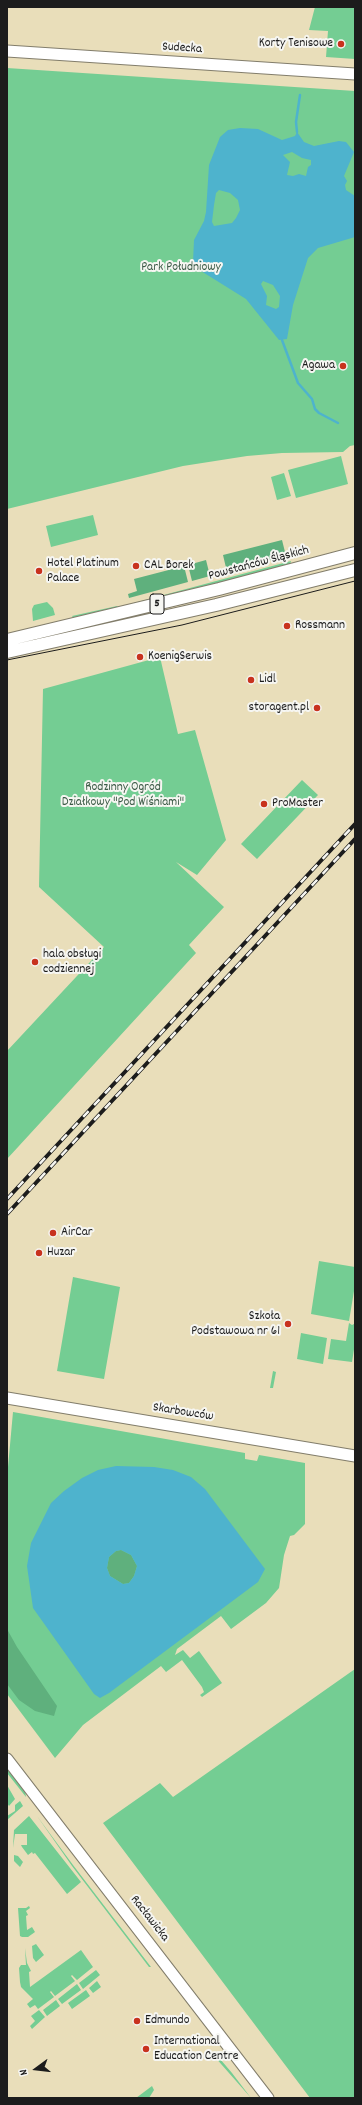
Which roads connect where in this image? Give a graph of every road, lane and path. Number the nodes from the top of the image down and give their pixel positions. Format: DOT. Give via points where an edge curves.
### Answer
graph roads {
  1 [pos="7,51"];
  2 [pos="355,74"];
  3 [pos="355,553"];
  4 [pos="355,570"];
  5 [pos="7,640"];
  6 [pos="7,652"];
  7 [pos="7,1398"];
  8 [pos="355,1456"];
  9 [pos="7,1759"];
  10 [pos="268,2098"];
  1 -- 2 [label="street, Sudecka"];
  3 -- 5 [label="main road, Powstańców Śląskich / 5"];
  4 -- 6 [label="main road, 5" via="216,605"];
  7 -- 8 [label="street, Skarbowców"];
  9 -- 10 [label="street, Racławicka"];
}
